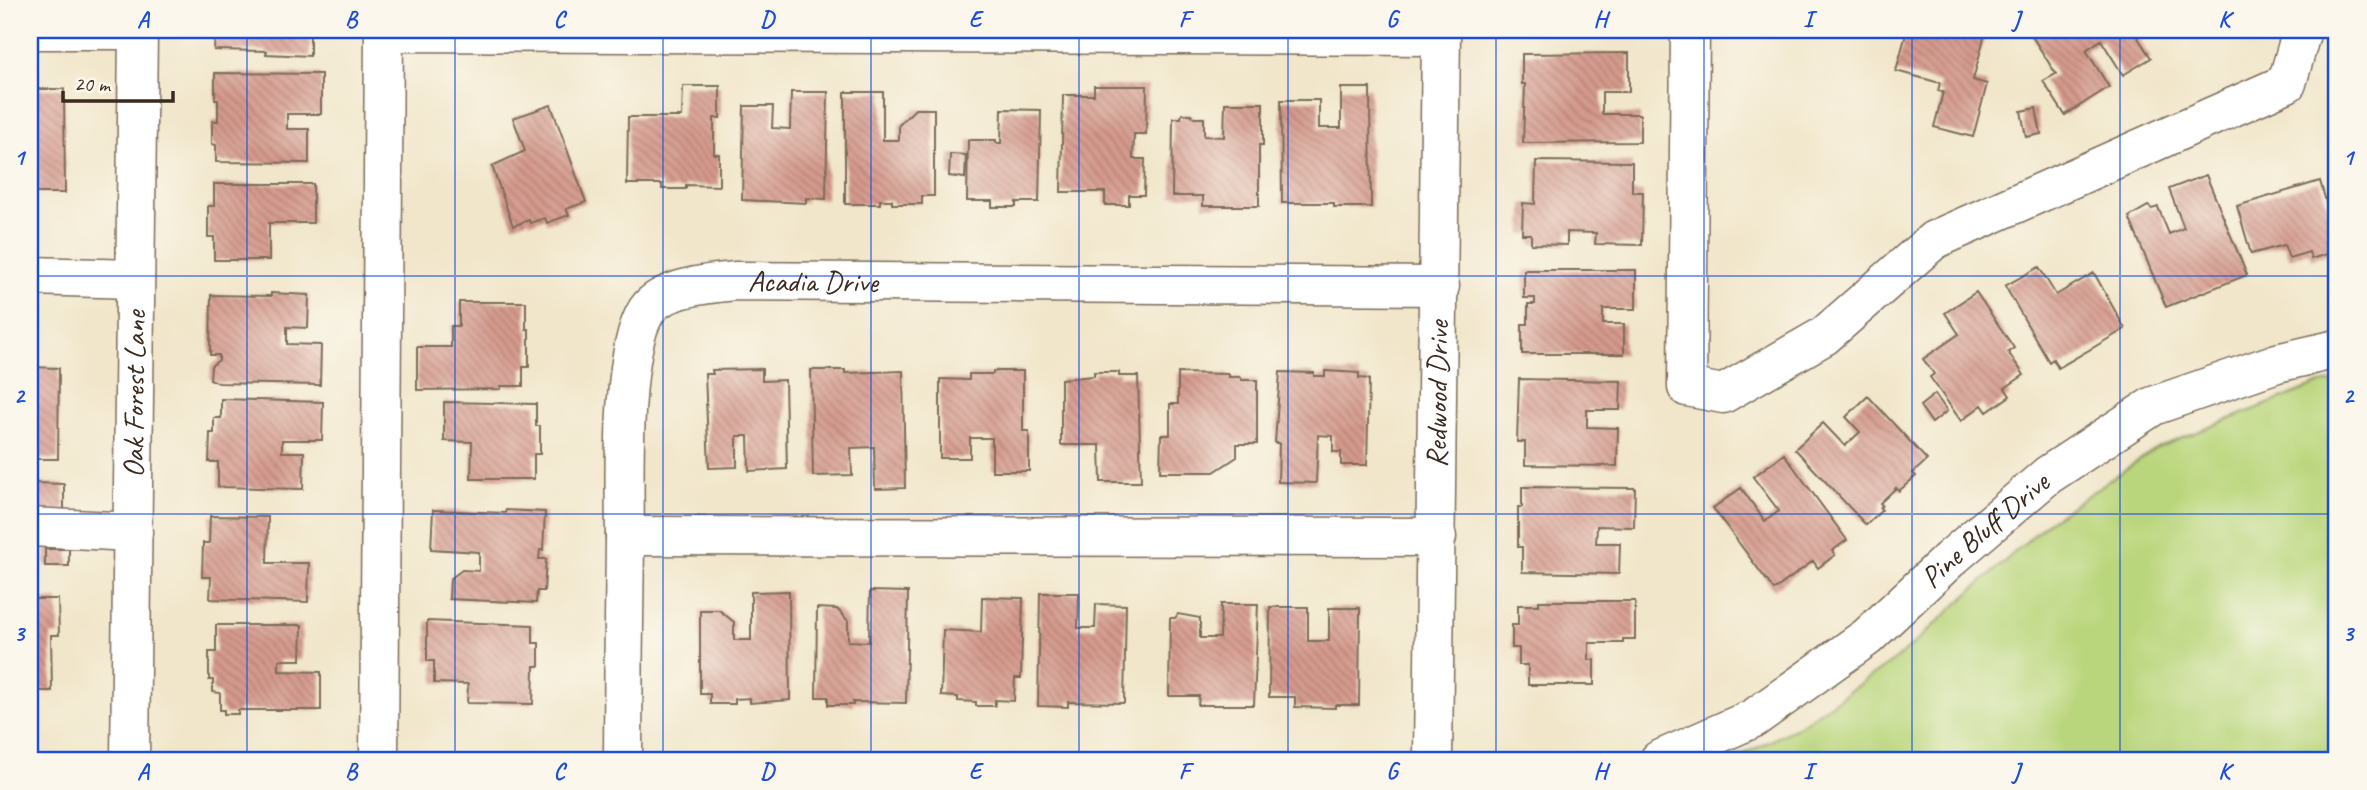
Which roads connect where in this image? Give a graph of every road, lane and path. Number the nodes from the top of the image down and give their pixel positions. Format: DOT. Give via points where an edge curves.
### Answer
graph roads {
  1 [pos="30,30"];
  2 [pos="138,30"];
  3 [pos="1690,30"];
  4 [pos="2302,30"];
  5 [pos="384,31"];
  6 [pos="1441,33"];
  7 [pos="30,276"];
  8 [pos="135,279"];
  9 [pos="1440,286"];
  10 [pos="2337,349"];
  11 [pos="30,527"];
  12 [pos="133,532"];
  13 [pos="625,536"];
  14 [pos="1437,537"];
  15 [pos="130,760"];
  16 [pos="379,760"];
  17 [pos="623,760"];
  18 [pos="1433,760"];
  19 [pos="1659,760"];
  1 -- 2 [label="street"];
  2 -- 8 [label="street, Oak Forest Lane"];
  3 -- 4 [label="street" via="1687,387 1723,394 1824,336 1934,240 2287,82"];
  5 -- 6 [label="street"];
  5 -- 16 [label="street"];
  6 -- 9 [label="street, Redwood Drive"];
  7 -- 8 [label="street"];
  8 -- 12 [label="street, Oak Forest Lane"];
  9 -- 13 [label="street, Acadia Drive" via="736,281 694,285 648,308 639,327 626,424"];
  9 -- 14 [label="street, Redwood Drive"];
  10 -- 19 [label="street, Pine Bluff Drive" via="2277,363 2153,406 2048,475 1867,637 1754,718"];
  11 -- 12 [label="street"];
  12 -- 15 [label="street, Oak Forest Lane"];
  13 -- 14 [label="street"];
  13 -- 17 [label="street, Acadia Drive"];
  14 -- 18 [label="street, Redwood Drive"];
}
